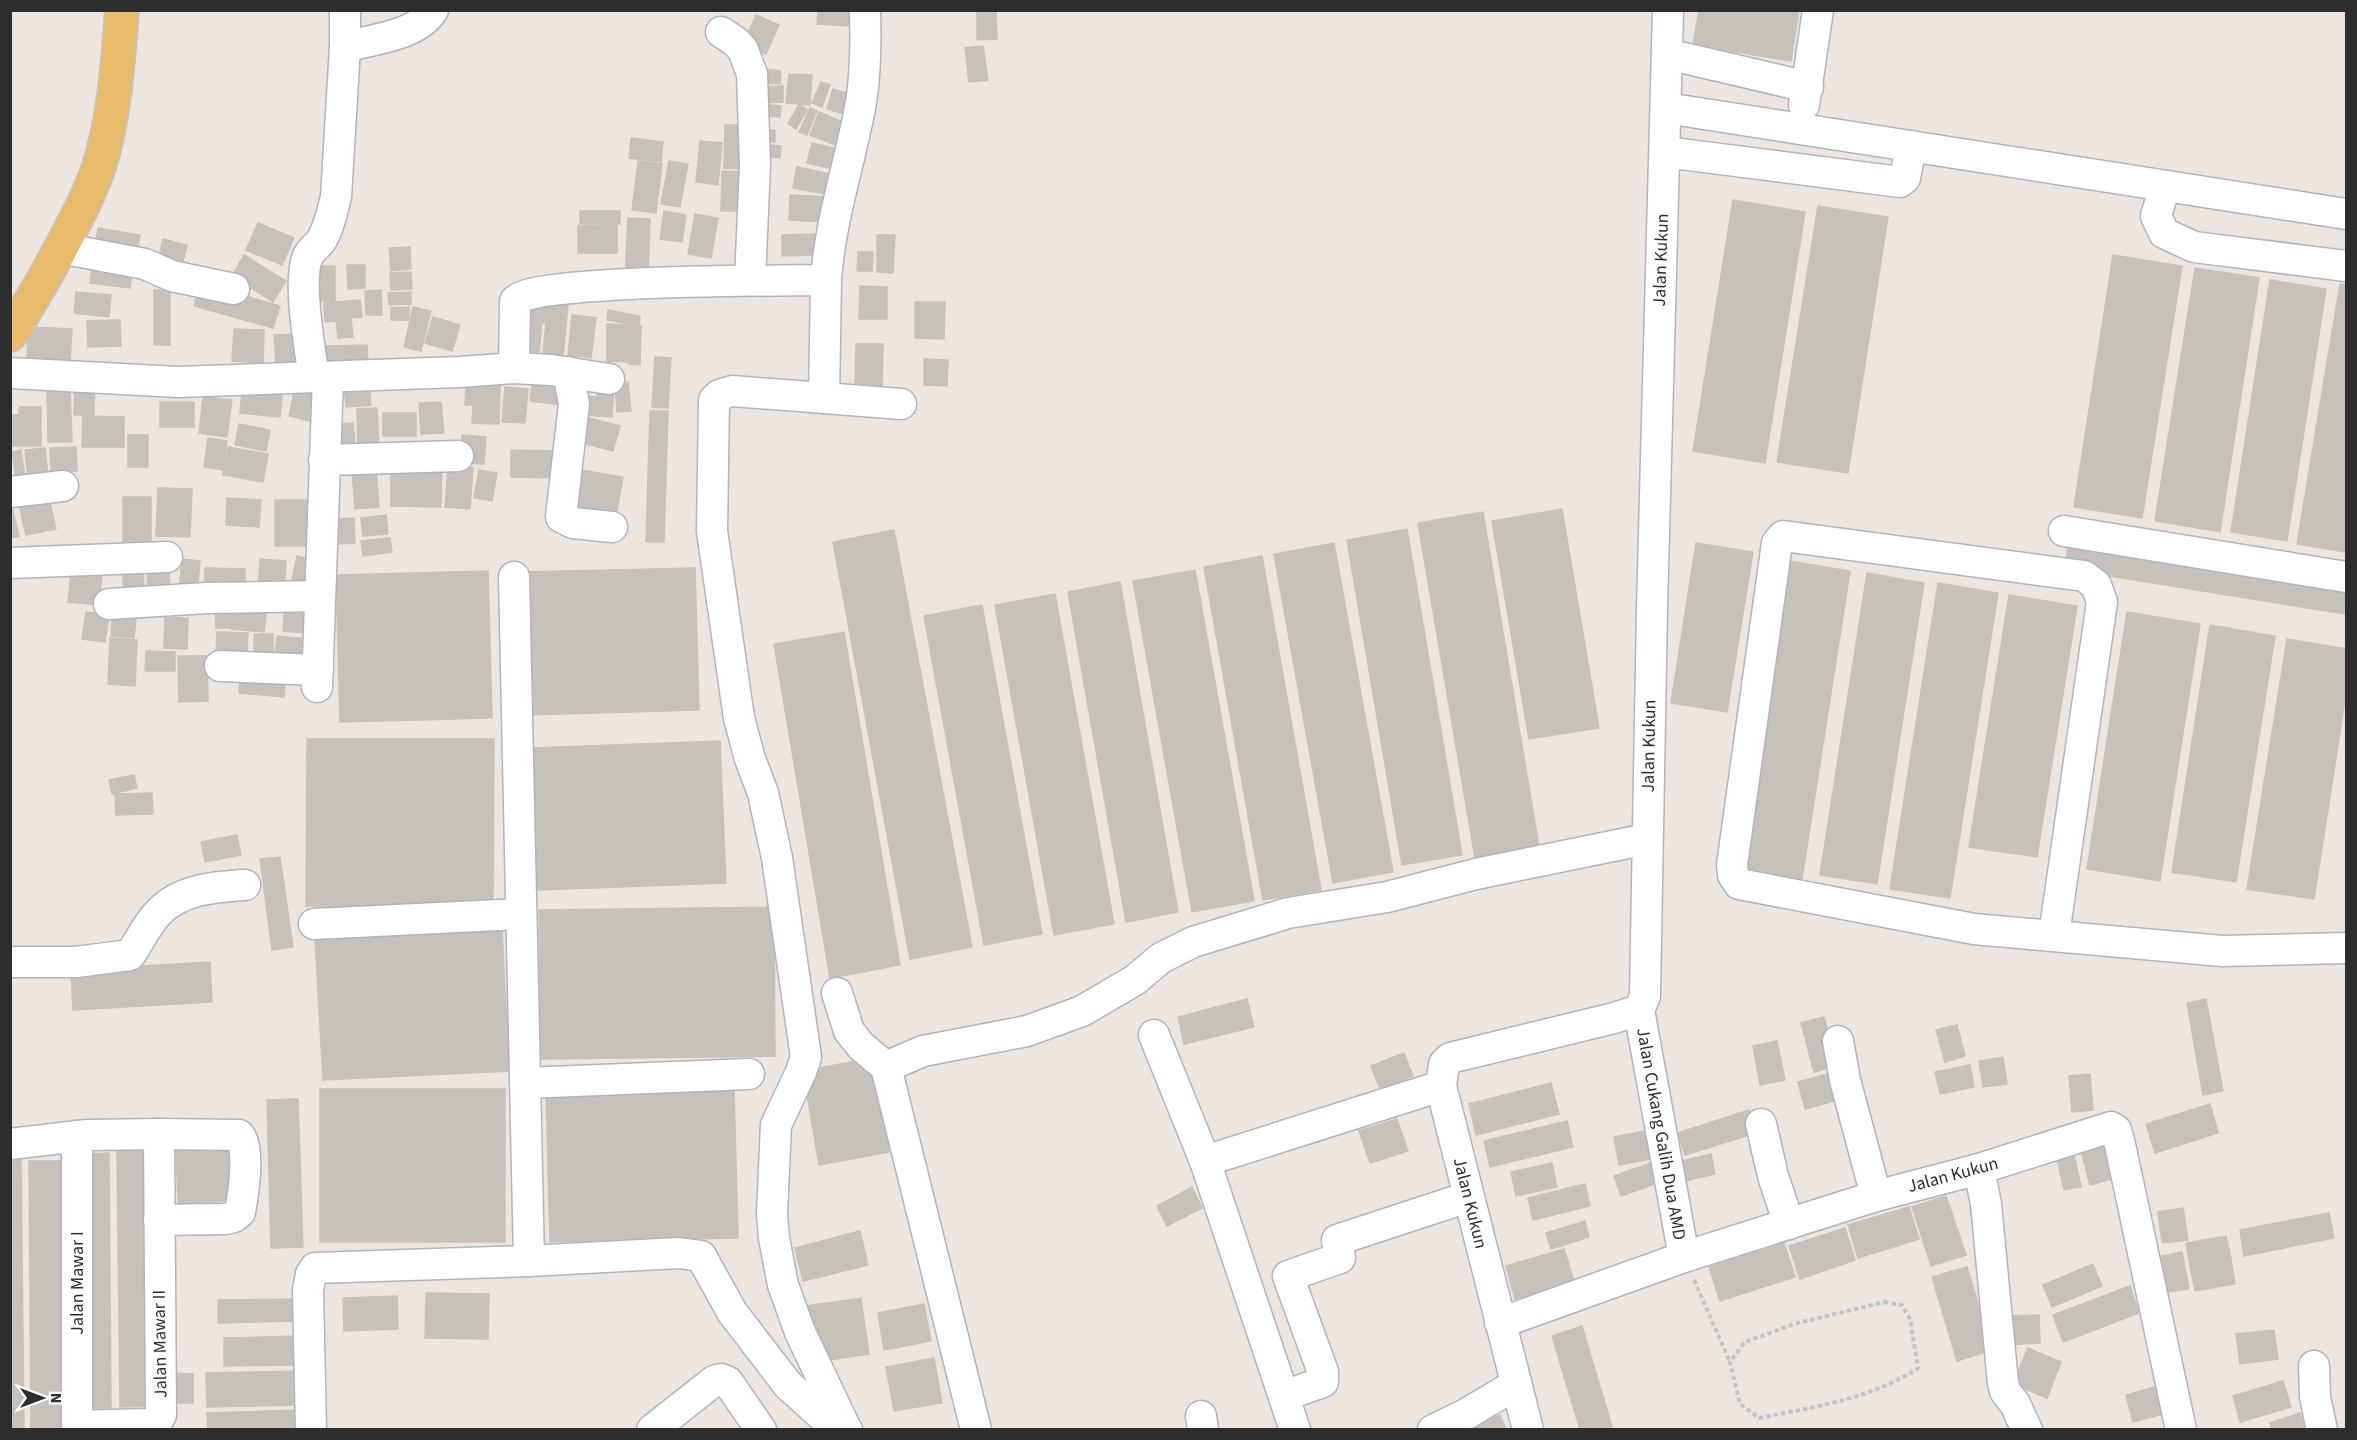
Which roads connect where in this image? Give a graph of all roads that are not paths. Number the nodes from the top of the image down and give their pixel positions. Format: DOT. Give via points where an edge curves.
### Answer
graph roads {
  1 [pos="122,10"];
  2 [pos="345,10"];
  3 [pos="433,10"];
  4 [pos="865,10"];
  5 [pos="1668,10"];
  6 [pos="1818,10"];
  7 [pos="721,32"];
  8 [pos="345,47"];
  9 [pos="1667,54"];
  10 [pos="1808,87"];
  11 [pos="1666,108"];
  12 [pos="1800,129"];
  13 [pos="1911,146"];
  14 [pos="1665,152"];
  15 [pos="2165,186"];
  16 [pos="2346,214"];
  17 [pos="60,248"];
  18 [pos="2346,266"];
  19 [pos="750,280"];
  20 [pos="826,280"];
  21 [pos="234,289"];
  22 [pos="10,335"];
  23 [pos="513,368"];
  24 [pos="568,372"];
  25 [pos="10,373"];
  26 [pos="321,377"];
  27 [pos="609,379"];
  28 [pos="824,398"];
  29 [pos="901,404"];
  30 [pos="458,456"];
  31 [pos="324,460"];
  32 [pos="63,486"];
  33 [pos="10,492"];
  34 [pos="612,527"];
  35 [pos="2064,531"];
  36 [pos="167,557"];
  37 [pos="10,563"];
  38 [pos="513,577"];
  39 [pos="2346,577"];
  40 [pos="320,596"];
  41 [pos="109,604"];
  42 [pos="220,666"];
  43 [pos="1647,839"];
  44 [pos="245,885"];
  45 [pos="521,914"];
  46 [pos="314,924"];
  47 [pos="2054,935"];
  48 [pos="2346,948"];
  49 [pos="10,963"];
  50 [pos="837,993"];
  51 [pos="1639,1010"];
  52 [pos="1154,1035"];
  53 [pos="1838,1041"];
  54 [pos="886,1067"];
  55 [pos="749,1074"];
  56 [pos="525,1083"];
  57 [pos="1441,1086"];
  58 [pos="1761,1124"];
  59 [pos="159,1134"];
  60 [pos="77,1136"];
  61 [pos="10,1144"];
  62 [pos="1204,1161"];
  63 [pos="1979,1169"];
  64 [pos="1876,1196"];
  65 [pos="1468,1197"];
  66 [pos="159,1220"];
  67 [pos="1789,1224"];
  68 [pos="1684,1257"];
  69 [pos="529,1262"];
  70 [pos="1500,1323"];
  71 [pos="2314,1366"];
  72 [pos="1515,1385"];
  73 [pos="1284,1396"];
  74 [pos="77,1428"];
  75 [pos="846,1429"];
  76 [pos="311,1430"];
  77 [pos="652,1430"];
  78 [pos="761,1430"];
  79 [pos="976,1430"];
  80 [pos="1295,1430"];
  81 [pos="1433,1430"];
  82 [pos="1528,1430"];
  83 [pos="2027,1430"];
  84 [pos="2181,1430"];
  85 [pos="2322,1430"];
  1 -- 17 [label="main road" via="117,77 101,161 80,213"];
  2 -- 8 [label="street"];
  3 -- 8 [label="street" via="427,20 403,31"];
  4 -- 20 [label="street" via="861,106 829,244"];
  5 -- 9 [label="street, Jalan Kukun"];
  6 -- 10 [label="street"];
  7 -- 19 [label="street" via="743,50 752,74 755,165"];
  8 -- 26 [label="street" via="336,197 326,231 308,256 305,273 305,307"];
  9 -- 10 [label="street"];
  9 -- 11 [label="street, Jalan Kukun"];
  10 -- 12 [label="street"];
  11 -- 12 [label="street"];
  11 -- 14 [label="street, Jalan Kukun"];
  12 -- 13 [label="street"];
  13 -- 14 [label="street" via="1905,178 1900,182"];
  13 -- 15 [label="street"];
  14 -- 43 [label="street, Jalan Kukun"];
  15 -- 16 [label="street"];
  15 -- 18 [label="street" via="2156,216 2164,233 2194,247"];
  17 -- 21 [label="street" via="145,264 172,276"];
  17 -- 22 [label="main road"];
  19 -- 20 [label="street"];
  19 -- 23 [label="street" via="571,288 523,294 515,301"];
  20 -- 28 [label="street"];
  23 -- 24 [label="street"];
  23 -- 26 [label="street"];
  24 -- 27 [label="street"];
  24 -- 34 [label="street" via="574,404 561,517 573,523"];
  25 -- 26 [label="street" via="178,382"];
  26 -- 31 [label="street"];
  28 -- 29 [label="street"];
  28 -- 75 [label="street" via="732,392 714,400 712,531 739,718 763,793 777,858 806,1057 776,1125 774,1238 783,1285 800,1332"];
  30 -- 31 [label="street"];
  31 -- 40 [label="street"];
  32 -- 33 [label="street"];
  35 -- 39 [label="street"];
  36 -- 37 [label="street"];
  38 -- 45 [label="street"];
  40 -- 41 [label="street"];
  40 -- 42 [label="street" via="317,679"];
  43 -- 51 [label="street, Jalan Kukun" via="1646,976 1645,996"];
  43 -- 54 [label="street" via="1476,874 1388,897 1288,913 1193,942 1161,958 1135,980 1082,1011 1027,1031 923,1051"];
  44 -- 49 [label="street" via="210,887 180,897 159,912 130,955 76,962"];
  45 -- 46 [label="street"];
  45 -- 56 [label="street"];
  47 -- 47 [label="street" via="1974,929 1739,884 1732,865 1777,543 1783,536 2084,576 2096,585 2102,602"];
  47 -- 48 [label="street" via="2222,951"];
  50 -- 54 [label="street" via="849,1031"];
  51 -- 57 [label="street" via="1450,1058 1444,1064"];
  51 -- 68 [label="street, Jalan Cukang Galih Dua AMD"];
  52 -- 62 [label="street"];
  53 -- 64 [label="street"];
  54 -- 79 [label="street"];
  55 -- 56 [label="street"];
  56 -- 69 [label="street"];
  57 -- 62 [label="street"];
  57 -- 65 [label="street, Jalan Kukun"];
  58 -- 67 [label="street"];
  59 -- 60 [label="street"];
  59 -- 66 [label="street, Jalan Mawar II"];
  59 -- 66 [label="street" via="239,1135 245,1146 240,1212 225,1219"];
  60 -- 61 [label="street"];
  60 -- 74 [label="street, Jalan Mawar I"];
  62 -- 73 [label="street"];
  63 -- 64 [label="street, Jalan Kukun"];
  63 -- 83 [label="street" via="1986,1204 2003,1383"];
  63 -- 84 [label="street, Jalan Kukun" via="2105,1128 2115,1131"];
  64 -- 67 [label="street, Jalan Kukun"];
  65 -- 70 [label="street, Jalan Kukun"];
  65 -- 73 [label="street" via="1337,1240 1340,1258 1288,1276 1323,1372 1323,1382"];
  66 -- 74 [label="street, Jalan Mawar II" via="161,1415 156,1423"];
  67 -- 68 [label="street, Jalan Kukun"];
  68 -- 70 [label="street, Jalan Kukun"];
  69 -- 75 [label="street" via="661,1254 701,1256 732,1312 788,1385 829,1422"];
  69 -- 76 [label="street" via="315,1268 308,1290"];
  70 -- 72 [label="street, Jalan Kukun"];
  71 -- 85 [label="street"];
  72 -- 81 [label="street"];
  72 -- 82 [label="street, Jalan Kukun"];
  73 -- 80 [label="street"];
  77 -- 78 [label="street" via="721,1379 728,1382"];
}
